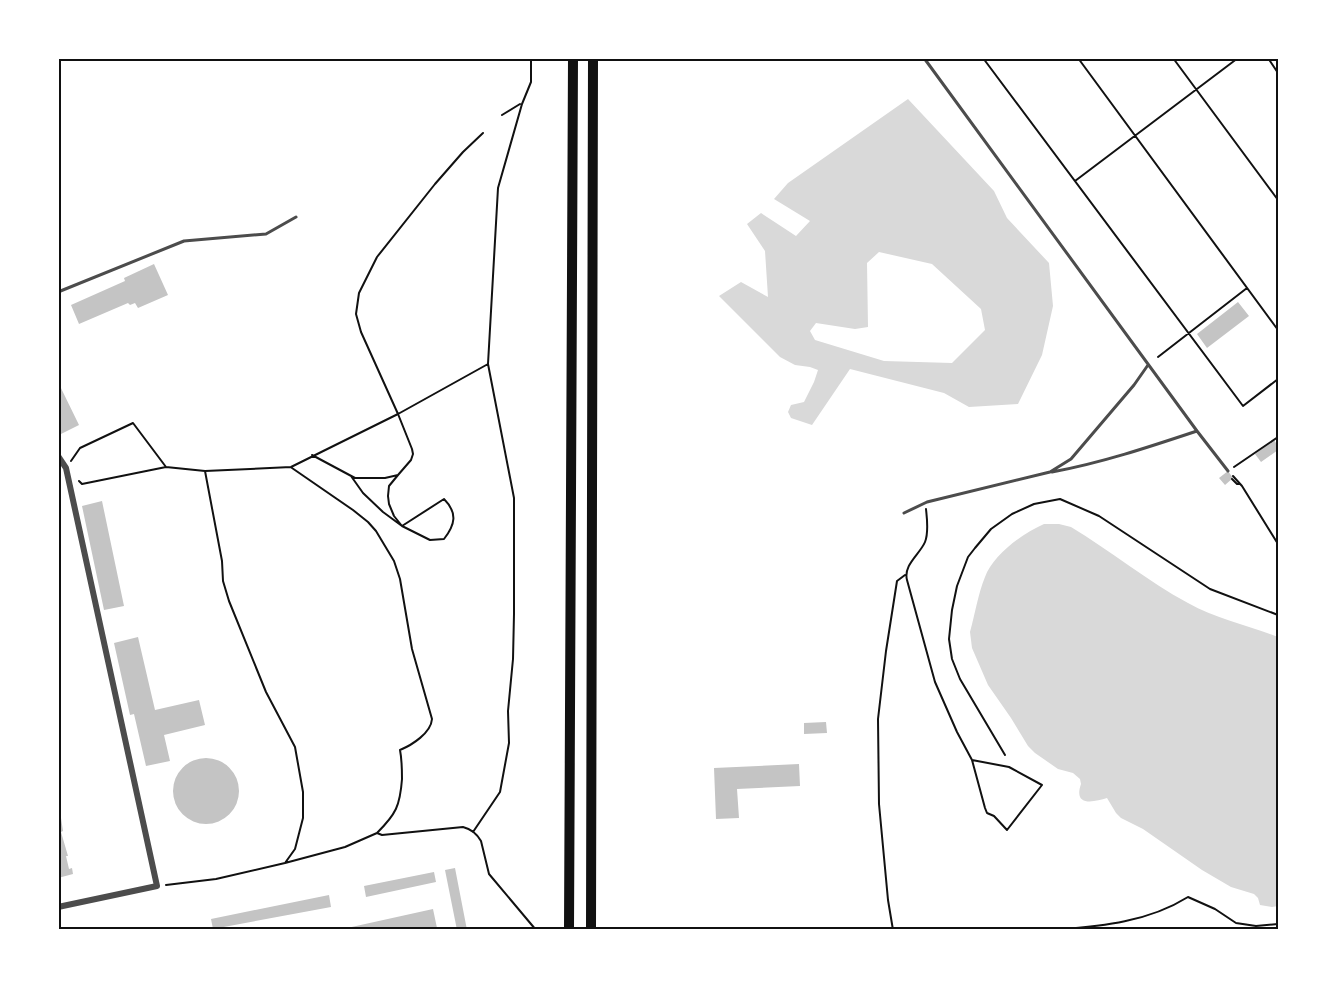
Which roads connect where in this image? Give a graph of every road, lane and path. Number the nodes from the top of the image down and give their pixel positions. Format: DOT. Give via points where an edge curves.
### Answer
graph roads {
  1 [pos="531,58"];
  2 [pos="573,58"];
  3 [pos="593,58"];
  4 [pos="924,58"];
  5 [pos="983,58"];
  6 [pos="1078,58"];
  7 [pos="1173,58"];
  8 [pos="1238,58"];
  9 [pos="1268,58"];
  10 [pos="1278,73"];
  11 [pos="1196,90"];
  12 [pos="522,104"];
  13 [pos="502,115"];
  14 [pos="483,133"];
  15 [pos="1135,136"];
  16 [pos="1074,181"];
  17 [pos="1278,200"];
  18 [pos="296,217"];
  19 [pos="1247,288"];
  20 [pos="58,292"];
  21 [pos="1278,330"];
  22 [pos="1189,333"];
  23 [pos="1158,357"];
  24 [pos="488,364"];
  25 [pos="1148,365"];
  26 [pos="1278,379"];
  27 [pos="398,414"];
  28 [pos="1197,430"];
  29 [pos="1278,436"];
  30 [pos="312,455"];
  31 [pos="58,456"];
  32 [pos="166,467"];
  33 [pos="291,467"];
  34 [pos="66,468"];
  35 [pos="58,470"];
  36 [pos="204,471"];
  37 [pos="1228,471"];
  38 [pos="1050,472"];
  39 [pos="350,475"];
  40 [pos="398,475"];
  41 [pos="1232,479"];
  42 [pos="1240,484"];
  43 [pos="925,503"];
  44 [pos="904,513"];
  45 [pos="402,526"];
  46 [pos="1278,543"];
  47 [pos="906,574"];
  48 [pos="1278,615"];
  49 [pos="1005,755"];
  50 [pos="972,760"];
  51 [pos="473,832"];
  52 [pos="377,833"];
  53 [pos="285,863"];
  54 [pos="157,886"];
  55 [pos="58,907"];
  56 [pos="1278,924"];
  57 [pos="536,930"];
  58 [pos="569,930"];
  59 [pos="591,930"];
  60 [pos="893,930"];
  61 [pos="1057,930"];
  1 -- 12 [label="path" via="531,82"];
  2 -- 58 [label="highway"];
  3 -- 59 [label="highway"];
  4 -- 25 [label="lane"];
  5 -- 16 [label="path"];
  6 -- 15 [label="path"];
  7 -- 11 [label="path"];
  8 -- 11 [label="path"];
  9 -- 10 [label="path"];
  11 -- 15 [label="path"];
  11 -- 17 [label="path"];
  12 -- 13 [label="path"];
  12 -- 24 [label="path" via="498,188"];
  14 -- 27 [label="path" via="435,184 384,248 359,293 357,321"];
  15 -- 16 [label="path"];
  15 -- 19 [label="path"];
  16 -- 22 [label="path"];
  18 -- 20 [label="lane" via="266,234 184,241"];
  19 -- 21 [label="path"];
  19 -- 22 [label="path"];
  22 -- 23 [label="path"];
  22 -- 26 [label="path" via="1243,405"];
  24 -- 27 [label="path"];
  24 -- 51 [label="path" via="514,498 513,659 509,743 500,792"];
  25 -- 28 [label="lane"];
  25 -- 38 [label="lane" via="1071,459"];
  27 -- 30 [label="path"];
  27 -- 40 [label="path" via="413,454"];
  28 -- 37 [label="lane"];
  28 -- 38 [label="lane"];
  29 -- 37 [label="path"];
  30 -- 33 [label="path"];
  30 -- 39 [label="path"];
  31 -- 34 [label="street"];
  32 -- 34 [label="path" via="82,484"];
  32 -- 34 [label="path" via="133,423 80,448"];
  32 -- 36 [label="path"];
  33 -- 36 [label="path"];
  33 -- 52 [label="path" via="368,522 394,561 400,579 412,649 432,724 400,750 399,802 395,813"];
  34 -- 35 [label="lane"];
  34 -- 54 [label="street"];
  36 -- 53 [label="path" via="229,601 266,692 296,747 303,818 295,849"];
  37 -- 42 [label="path"];
  38 -- 43 [label="lane"];
  39 -- 40 [label="path"];
  39 -- 45 [label="path" via="363,493"];
  40 -- 45 [label="path" via="389,486 388,496 394,516"];
  41 -- 42 [label="path"];
  42 -- 46 [label="path"];
  43 -- 44 [label="lane"];
  43 -- 47 [label="path" via="925,544"];
  45 -- 45 [label="path" via="430,540 444,539 452,529 453,514 444,499"];
  47 -- 50 [label="path" via="935,682"];
  47 -- 60 [label="path" via="897,581 878,719 879,804"];
  48 -- 49 [label="path" via="1210,589 1099,516 1060,499 1012,514 991,529 968,557 949,625 952,659 960,680"];
  50 -- 50 [label="path" via="987,813 1006,830 1042,785 1009,767"];
  51 -- 52 [label="path" via="463,827"];
  51 -- 57 [label="path" via="481,841 491,877"];
  52 -- 53 [label="path" via="345,847"];
  53 -- 54 [label="path" via="216,879"];
  54 -- 55 [label="street"];
  56 -- 61 [label="path" via="1256,926 1236,922 1188,897 1138,919"];
}
